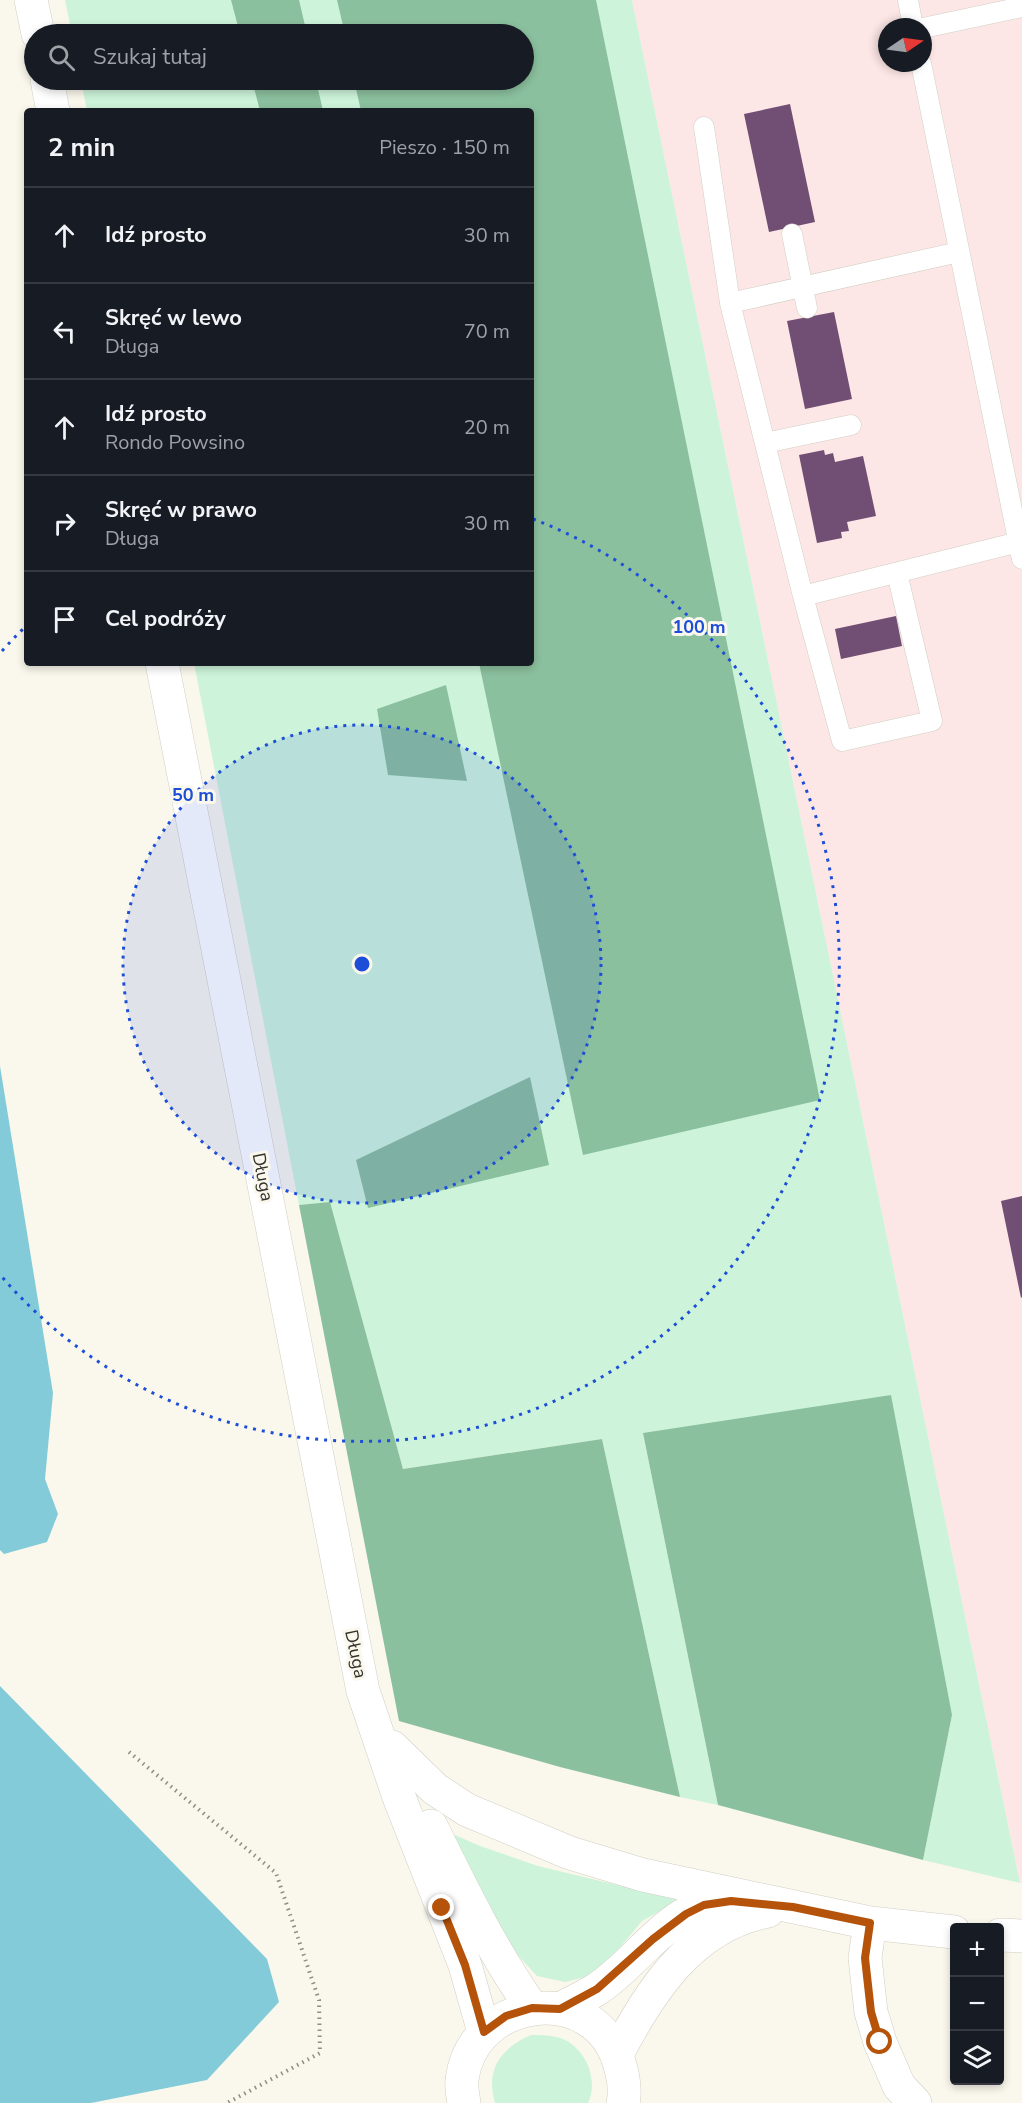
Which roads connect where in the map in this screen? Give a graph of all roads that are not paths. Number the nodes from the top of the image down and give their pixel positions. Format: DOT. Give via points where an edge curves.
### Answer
graph roads {
  1 [pos="31,0"];
  2 [pos="908,0"];
  3 [pos="1022,7"];
  4 [pos="911,18"];
  5 [pos="36,24"];
  6 [pos="932,26"];
  7 [pos="923,72"];
  8 [pos="49,90"];
  9 [pos="52,108"];
  10 [pos="704,127"];
  11 [pos="792,234"];
  12 [pos="959,252"];
  13 [pos="802,287"];
  14 [pos="730,303"];
  15 [pos="807,308"];
  16 [pos="851,425"];
  17 [pos="765,443"];
  18 [pos="1020,551"];
  19 [pos="897,573"];
  20 [pos="803,596"];
  21 [pos="163,666"];
  22 [pos="363,1691"];
  23 [pos="392,1747"];
  24 [pos="793,1907"];
  25 [pos="870,1923"];
  26 [pos="950,1932"];
  27 [pos="1004,1935"];
  28 [pos="1022,1936"];
  29 [pos="546,2008"];
  30 [pos="484,2032"];
  31 [pos="617,2054"];
  32 [pos="464,2103"];
  33 [pos="623,2103"];
  34 [pos="915,2103"];
  1 -- 5 [label="main road"];
  2 -- 4 [label="lane"];
  3 -- 6 [label="lane"];
  7 -- 12 [label="lane"];
  8 -- 9 [label="main road"];
  10 -- 14 [label="lane"];
  11 -- 13 [label="lane"];
  12 -- 13 [label="lane"];
  12 -- 18 [label="lane"];
  13 -- 14 [label="lane"];
  13 -- 15 [label="lane"];
  14 -- 17 [label="lane"];
  16 -- 17 [label="lane"];
  17 -- 20 [label="lane"];
  18 -- 19 [label="lane"];
  19 -- 20 [label="lane"];
  19 -- 20 [label="lane" via="932,721 842,741"];
  21 -- 22 [label="main road, Długa"];
  22 -- 23 [label="main road, Długa"];
  22 -- 30 [label="main road, Długa" via="399,1797 465,1965"];
  23 -- 24 [label="main road, Długa" via="435,1789 467,1810 570,1853 643,1875"];
  23 -- 29 [label="main road, Długa" via="476,1918 509,1975"];
  24 -- 25 [label="main road, Długa"];
  24 -- 29 [label="main road, Długa" via="731,1901 704,1905 653,1939 597,1989"];
  24 -- 31 [label="main road, Długa" via="751,1914 723,1926 696,1946 663,1978"];
  25 -- 26 [label="main road, Długa"];
  25 -- 34 [label="main road" via="865,1958 871,2012 899,2086"];
  27 -- 28 [label="main road"];
  29 -- 30 [label="main road" via="506,2016"];
  29 -- 31 [label="main road" via="578,2014 607,2038"];
  30 -- 32 [label="main road" via="469,2055 462,2081"];
  31 -- 33 [label="main road" via="623,2075"];
}
